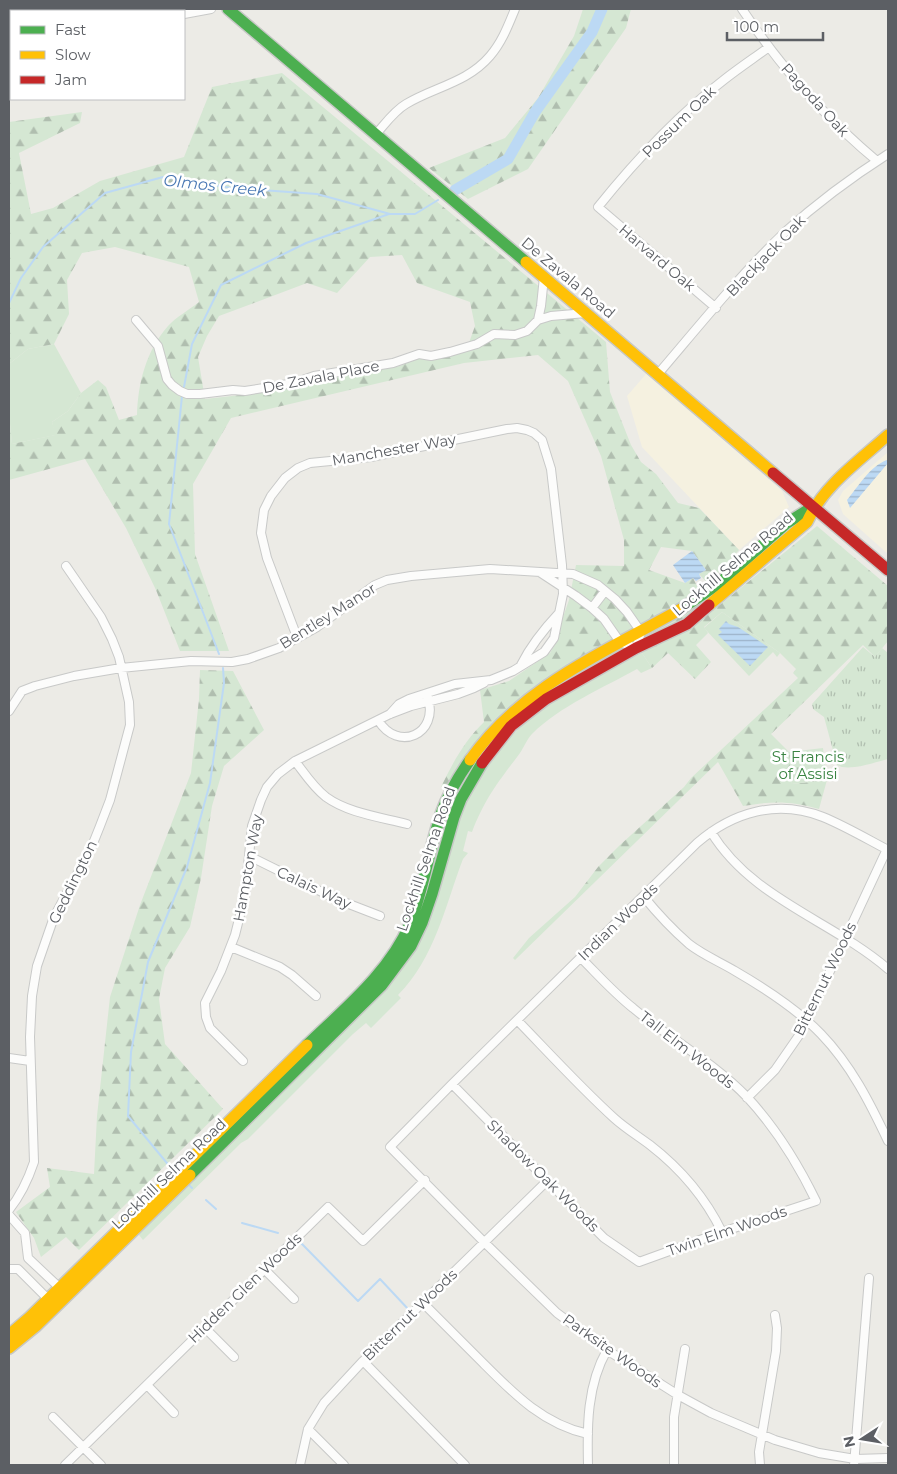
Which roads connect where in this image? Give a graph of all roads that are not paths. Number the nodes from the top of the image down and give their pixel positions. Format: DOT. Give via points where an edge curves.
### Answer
graph roads {
  1 [pos="211,9"];
  2 [pos="228,9"];
  3 [pos="515,9"];
  4 [pos="742,9"];
  5 [pos="185,14"];
  6 [pos="769,47"];
  7 [pos="376,134"];
  8 [pos="888,154"];
  9 [pos="877,162"];
  10 [pos="598,207"];
  11 [pos="544,277"];
  12 [pos="716,308"];
  13 [pos="586,313"];
  14 [pos="136,320"];
  15 [pos="538,320"];
  16 [pos="658,374"];
  17 [pos="888,435"];
  18 [pos="814,506"];
  19 [pos="66,566"];
  20 [pos="888,570"];
  21 [pos="541,573"];
  22 [pos="562,573"];
  23 [pos="562,587"];
  24 [pos="605,591"];
  25 [pos="592,608"];
  26 [pos="559,613"];
  27 [pos="640,632"];
  28 [pos="297,637"];
  29 [pos="620,642"];
  30 [pos="636,648"];
  31 [pos="521,665"];
  32 [pos="121,668"];
  33 [pos="486,681"];
  34 [pos="426,694"];
  35 [pos="429,702"];
  36 [pos="9,711"];
  37 [pos="390,714"];
  38 [pos="378,720"];
  39 [pos="295,761"];
  40 [pos="406,824"];
  41 [pos="711,832"];
  42 [pos="888,850"];
  43 [pos="249,856"];
  44 [pos="426,892"];
  45 [pos="644,897"];
  46 [pos="380,916"];
  47 [pos="846,939"];
  48 [pos="231,948"];
  49 [pos="582,958"];
  50 [pos="888,969"];
  51 [pos="316,996"];
  52 [pos="517,1020"];
  53 [pos="807,1022"];
  54 [pos="9,1058"];
  55 [pos="30,1061"];
  56 [pos="243,1061"];
  57 [pos="452,1084"];
  58 [pos="747,1098"];
  59 [pos="888,1141"];
  60 [pos="390,1147"];
  61 [pos="425,1180"];
  62 [pos="547,1181"];
  63 [pos="816,1202"];
  64 [pos="9,1210"];
  65 [pos="9,1215"];
  66 [pos="722,1232"];
  67 [pos="484,1242"];
  68 [pos="28,1258"];
  69 [pos="639,1262"];
  70 [pos="9,1269"];
  71 [pos="18,1269"];
  72 [pos="264,1269"];
  73 [pos="44,1273"];
  74 [pos="869,1278"];
  75 [pos="33,1284"];
  76 [pos="63,1291"];
  77 [pos="294,1299"];
  78 [pos="52,1303"];
  79 [pos="423,1303"];
  80 [pos="775,1315"];
  81 [pos="205,1328"];
  82 [pos="9,1335"];
  83 [pos="9,1348"];
  84 [pos="684,1348"];
  85 [pos="607,1350"];
  86 [pos="234,1357"];
  87 [pos="363,1361"];
  88 [pos="146,1385"];
  89 [pos="678,1395"];
  90 [pos="174,1413"];
  91 [pos="52,1417"];
  92 [pos="308,1429"];
  93 [pos="588,1434"];
  94 [pos="762,1436"];
  95 [pos="83,1448"];
  96 [pos="888,1458"];
  97 [pos="855,1462"];
  98 [pos="65,1465"];
  99 [pos="101,1465"];
  100 [pos="300,1465"];
  101 [pos="344,1465"];
  102 [pos="465,1465"];
  103 [pos="588,1465"];
  104 [pos="674,1465"];
  105 [pos="760,1465"];
  1 -- 5 [label="street"];
  2 -- 7 [label="main road, De Zavala Road"];
  3 -- 7 [label="street" via="505,34 483,63 455,82 407,103"];
  4 -- 6 [label="street, Pagoda Oak"];
  6 -- 9 [label="street, Pagoda Oak" via="822,110"];
  6 -- 10 [label="street, Possum Oak" via="724,79 675,123 623,176"];
  7 -- 11 [label="main road, De Zavala Road"];
  8 -- 9 [label="street, Blackjack Oak"];
  9 -- 12 [label="street, Blackjack Oak" via="834,191 786,232"];
  10 -- 12 [label="street, Harvard Oak"];
  11 -- 13 [label="main road, De Zavala Road"];
  11 -- 15 [label="street"];
  12 -- 16 [label="street, Blackjack Oak"];
  13 -- 15 [label="street, De Zavala Place"];
  13 -- 16 [label="main road, De Zavala Road"];
  14 -- 15 [label="street, De Zavala Place" via="158,346 167,379 187,394 272,388 314,376 393,363 419,354 431,356 450,352 477,344 494,334 515,335 527,331"];
  16 -- 18 [label="main road, De Zavala Road"];
  17 -- 18 [label="main road, Lockhill Selma Road"];
  18 -- 20 [label="main road, De Zavala Road"];
  18 -- 27 [label="main road, Lockhill Selma Road" via="798,514 718,584"];
  18 -- 30 [label="main road, Lockhill Selma Road" via="807,522 687,624"];
  19 -- 32 [label="street, Geddington" via="101,617"];
  21 -- 22 [label="street, Bentley Manor"];
  21 -- 23 [label="street, Bentley Manor"];
  21 -- 28 [label="street, Bentley Manor" via="490,569 387,580"];
  22 -- 23 [label="street, Hampton Way"];
  22 -- 24 [label="street, Bentley Manor" via="586,579"];
  22 -- 28 [label="street, Manchester Way" via="550,469 542,440 527,430 507,429 371,457 310,463 298,468 277,486 262,518 267,558"];
  23 -- 25 [label="street, Bentley Manor"];
  23 -- 26 [label="street, Hampton Way"];
  24 -- 25 [label="street"];
  24 -- 27 [label="street, Bentley Manor" via="627,612"];
  25 -- 29 [label="street, Bentley Manor"];
  26 -- 31 [label="street" via="541,633"];
  26 -- 31 [label="street, Hampton Way" via="557,630 550,645"];
  27 -- 29 [label="main road, Lockhill Selma Road"];
  27 -- 30 [label="street"];
  28 -- 32 [label="street, Bentley Manor" via="280,648 240,661 191,661"];
  29 -- 30 [label="street"];
  29 -- 44 [label="main road, Lockhill Selma Road" via="530,696 485,738 462,772 442,812"];
  30 -- 44 [label="main road, Lockhill Selma Road" via="546,699 511,726 477,770 461,798"];
  31 -- 33 [label="street, Hampton Way"];
  32 -- 36 [label="street, Bentley Manor" via="35,686 22,692"];
  32 -- 55 [label="street, Geddington" via="131,714 128,735 100,826 54,917 37,966 32,996"];
  33 -- 34 [label="street, Hampton Way" via="455,684"];
  33 -- 35 [label="street, Hampton Way"];
  34 -- 35 [label="street"];
  34 -- 37 [label="street, Hampton Way" via="399,704"];
  35 -- 37 [label="street, Hampton Way"];
  35 -- 38 [label="street" via="429,719 414,736 396,736 383,728"];
  37 -- 38 [label="street, Hampton Way"];
  38 -- 39 [label="street, Hampton Way"];
  39 -- 40 [label="street" via="332,801"];
  39 -- 43 [label="street, Hampton Way" via="278,774 261,800 252,826"];
  41 -- 42 [label="street, Indian Woods" via="750,813 787,809 823,817"];
  41 -- 45 [label="street, Indian Woods"];
  41 -- 47 [label="street" via="724,851 754,881"];
  42 -- 47 [label="street, Bitternut Woods"];
  43 -- 46 [label="street, Calais Way" via="336,899"];
  43 -- 48 [label="street, Hampton Way" via="245,895"];
  44 -- 76 [label="main road, Lockhill Selma Road" via="422,923 411,946 382,985 271,1087"];
  45 -- 49 [label="street, Indian Woods"];
  45 -- 53 [label="street" via="690,944 758,984"];
  47 -- 50 [label="street"];
  47 -- 53 [label="street, Bitternut Woods"];
  48 -- 51 [label="street" via="280,967"];
  48 -- 56 [label="street, Hampton Way" via="208,996 205,1011 210,1028"];
  49 -- 52 [label="street, Indian Woods"];
  49 -- 58 [label="street, Tall Elm Woods" via="632,1008 719,1072"];
  52 -- 57 [label="street, Indian Woods"];
  52 -- 66 [label="street" via="596,1102 686,1176"];
  53 -- 58 [label="street, Bitternut Woods" via="784,1059"];
  53 -- 59 [label="street" via="820,1033 853,1075"];
  54 -- 55 [label="street"];
  55 -- 64 [label="street, Geddington" via="34,1162 28,1180"];
  57 -- 60 [label="street, Indian Woods"];
  57 -- 62 [label="street, Shadow Oak Woods"];
  58 -- 63 [label="street, Tall Elm Woods" via="792,1157"];
  60 -- 61 [label="street, Parksite Woods"];
  61 -- 67 [label="street, Parksite Woods"];
  61 -- 72 [label="street, Hidden Glen Woods" via="363,1241 328,1206"];
  62 -- 67 [label="street, Bitternut Woods"];
  62 -- 69 [label="street, Shadow Oak Woods" via="604,1238"];
  63 -- 66 [label="street, Twin Elm Woods"];
  65 -- 68 [label="street" via="25,1233"];
  66 -- 69 [label="street, Twin Elm Woods"];
  67 -- 79 [label="street, Bitternut Woods"];
  67 -- 85 [label="street, Parksite Woods" via="557,1313"];
  68 -- 71 [label="street" via="19,1264"];
  68 -- 73 [label="street"];
  70 -- 71 [label="street"];
  71 -- 75 [label="street"];
  72 -- 77 [label="street"];
  72 -- 81 [label="street, Hidden Glen Woods"];
  73 -- 75 [label="street"];
  73 -- 76 [label="street"];
  74 -- 97 [label="street"];
  75 -- 78 [label="street"];
  76 -- 78 [label="main road, Lockhill Selma Road"];
  78 -- 82 [label="main road, Lockhill Selma Road"];
  78 -- 83 [label="main road, Lockhill Selma Road" via="30,1331"];
  79 -- 87 [label="street, Bitternut Woods"];
  79 -- 93 [label="street" via="524,1403 568,1429"];
  80 -- 94 [label="street" via="778,1328 776,1351"];
  81 -- 86 [label="street"];
  81 -- 88 [label="street, Hidden Glen Woods"];
  84 -- 89 [label="street"];
  85 -- 89 [label="street, Parksite Woods"];
  85 -- 93 [label="street" via="595,1380"];
  87 -- 92 [label="street, Bitternut Woods" via="324,1403"];
  87 -- 102 [label="street"];
  88 -- 90 [label="street"];
  88 -- 95 [label="street, Hidden Glen Woods"];
  89 -- 94 [label="street, Parksite Woods"];
  89 -- 104 [label="street" via="673,1436"];
  91 -- 95 [label="street"];
  92 -- 100 [label="street, Bitternut Woods"];
  92 -- 101 [label="street"];
  93 -- 103 [label="street"];
  94 -- 97 [label="street, Parksite Woods"];
  94 -- 105 [label="street"];
  95 -- 98 [label="street, Hidden Glen Woods"];
  95 -- 99 [label="street"];
  96 -- 97 [label="street, Parksite Woods"];
}
